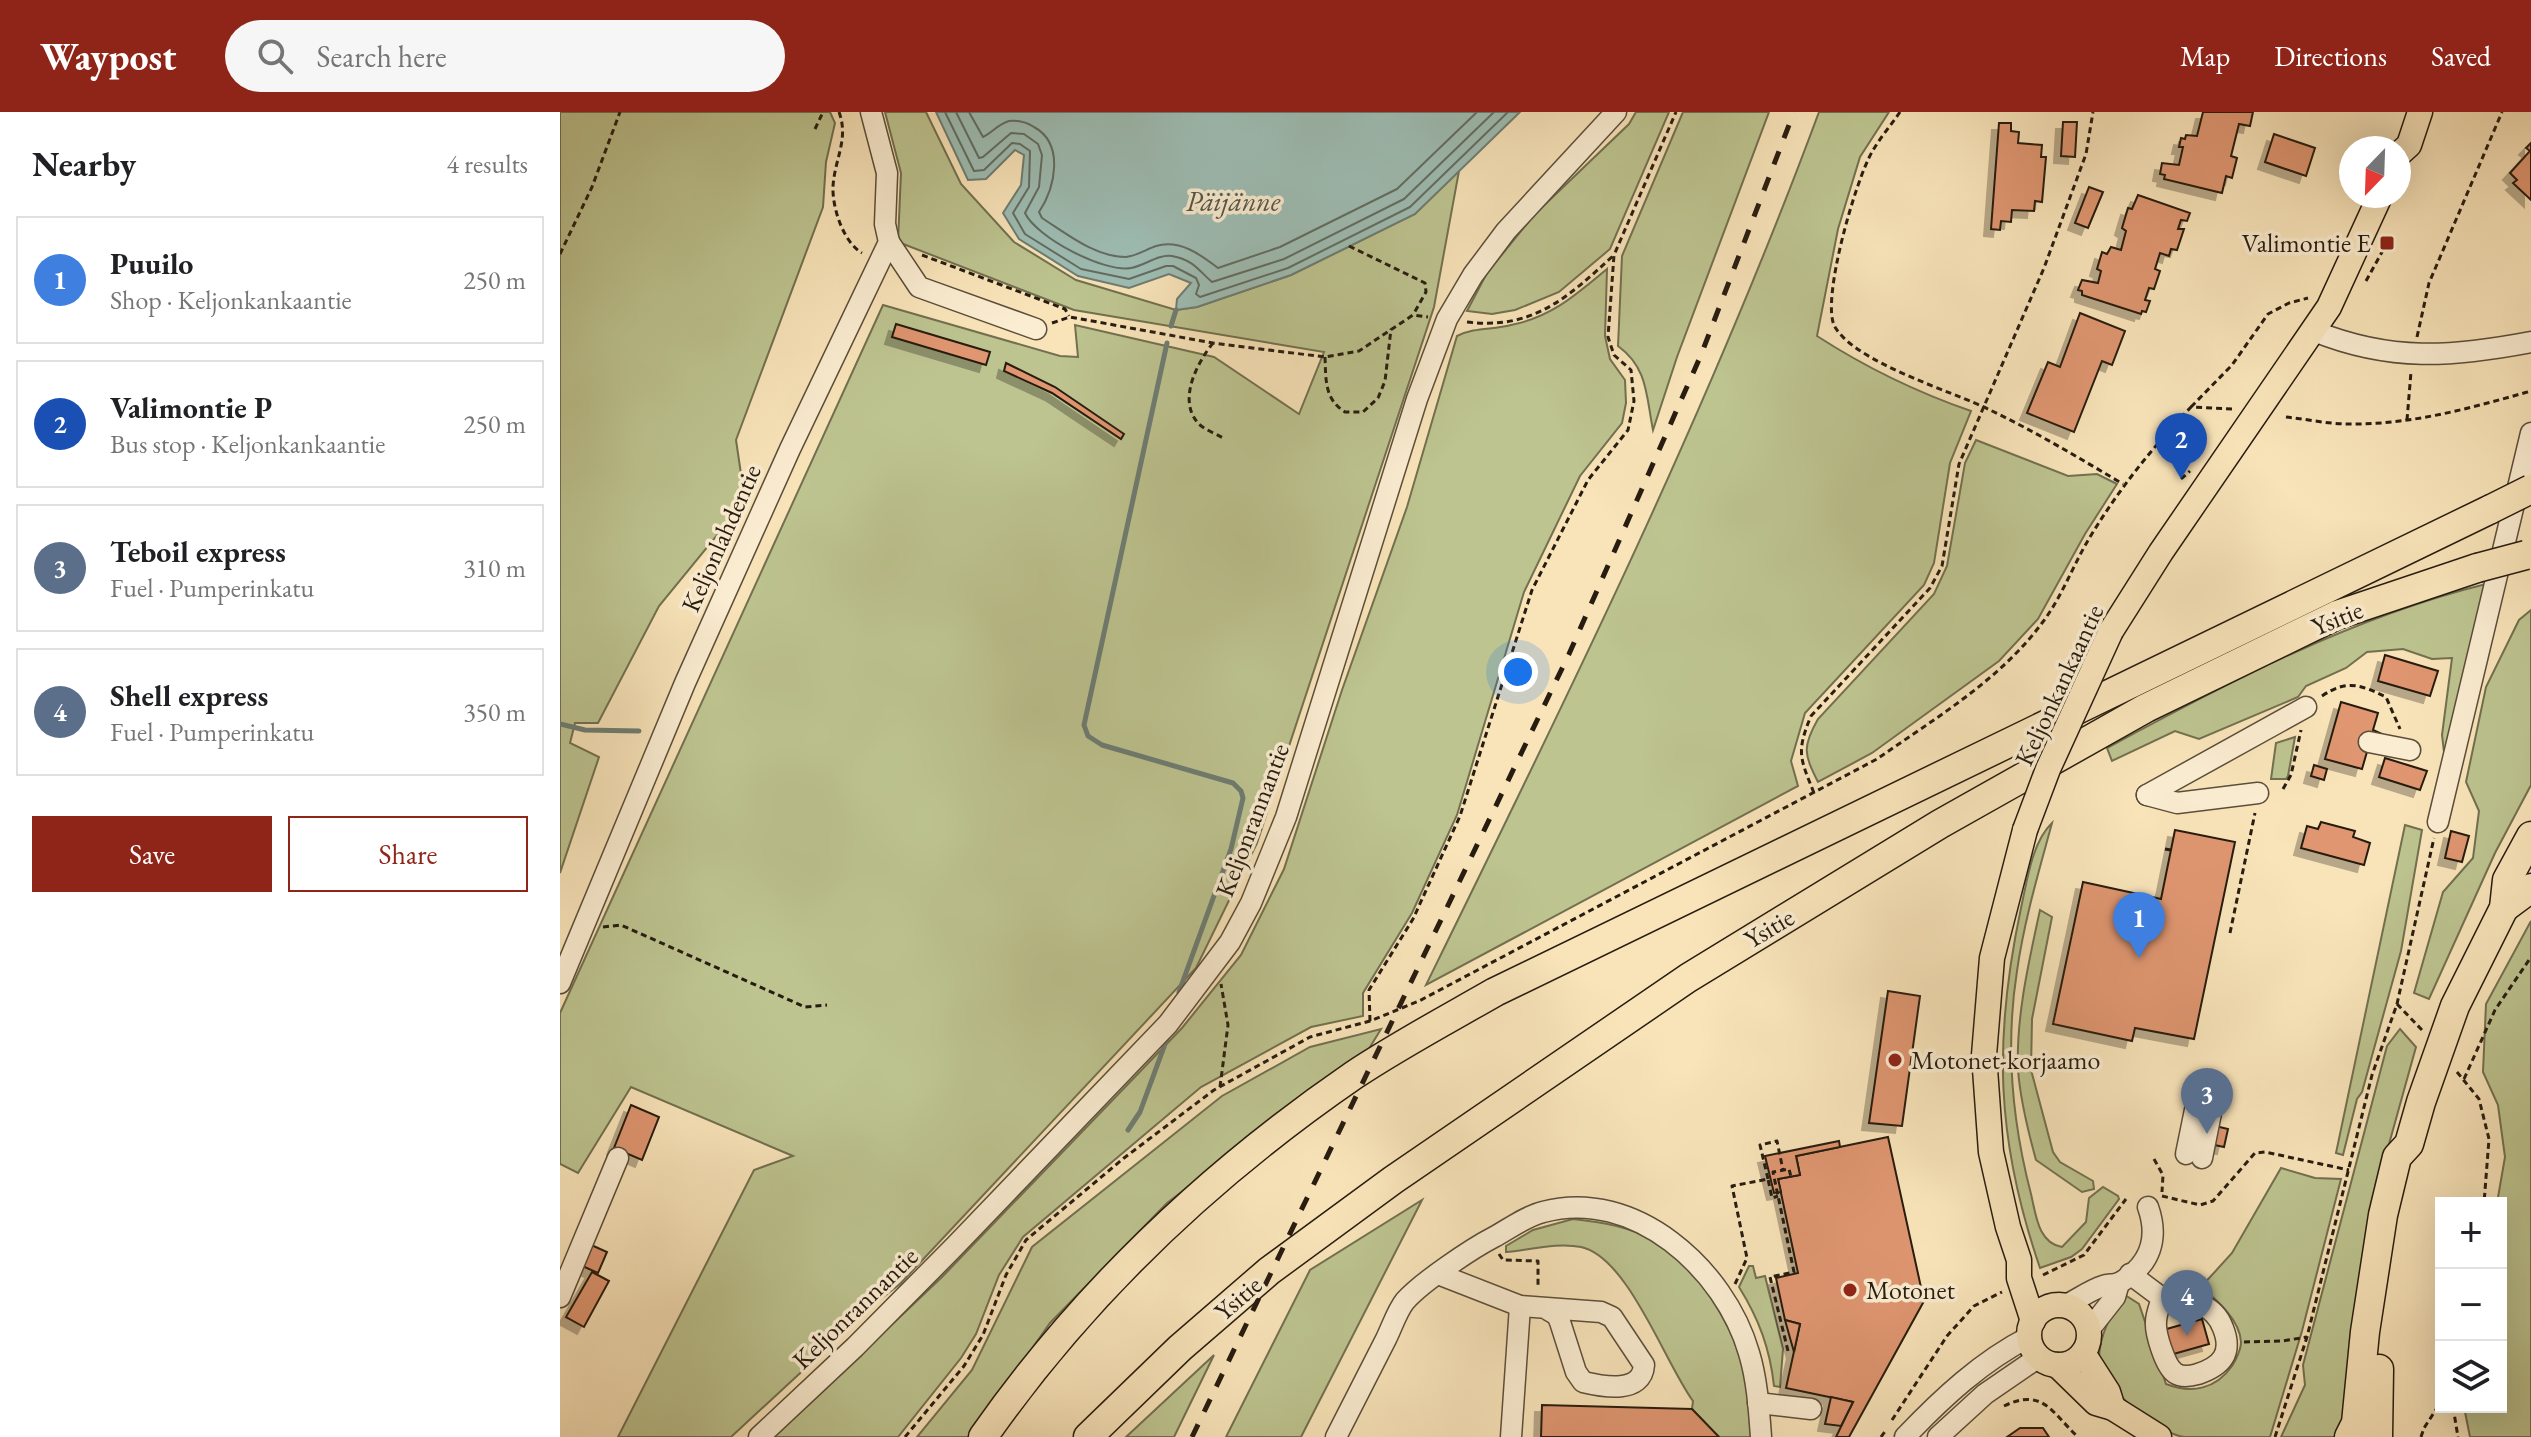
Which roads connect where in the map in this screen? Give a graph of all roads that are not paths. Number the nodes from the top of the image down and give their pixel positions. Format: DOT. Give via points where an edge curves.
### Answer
graph roads {
  1 [pos="871,112"];
  2 [pos="1616,112"];
  3 [pos="2403,112"];
  4 [pos="2420,112"];
  5 [pos="2394,136"];
  6 [pos="2411,139"];
  7 [pos="2374,208"];
  8 [pos="889,242"];
  9 [pos="1036,329"];
  10 [pos="2314,331"];
  11 [pos="2531,342"];
  12 [pos="2531,433"];
  13 [pos="2531,489"];
  14 [pos="2528,554"];
  15 [pos="2306,707"];
  16 [pos="2369,742"];
  17 [pos="2410,750"];
  18 [pos="2258,793"];
  19 [pos="2438,822"];
  20 [pos="2531,836"];
  21 [pos="2531,888"];
  22 [pos="2504,908"];
  23 [pos="560,983"];
  24 [pos="2203,1111"];
  25 [pos="2409,1144"];
  26 [pos="2194,1156"];
  27 [pos="618,1158"];
  28 [pos="2155,1199"];
  29 [pos="2019,1260"];
  30 [pos="1438,1274"];
  31 [pos="2125,1279"];
  32 [pos="560,1297"];
  33 [pos="2162,1298"];
  34 [pos="2060,1305"];
  35 [pos="1520,1306"];
  36 [pos="1545,1308"];
  37 [pos="2086,1342"];
  38 [pos="2040,1345"];
  39 [pos="1758,1403"];
  40 [pos="2113,1408"];
  41 [pos="1811,1409"];
  42 [pos="759,1437"];
  43 [pos="983,1437"];
  44 [pos="1088,1437"];
  45 [pos="1336,1437"];
  46 [pos="1511,1437"];
  47 [pos="1761,1437"];
  48 [pos="1905,1437"];
  49 [pos="1938,1437"];
  50 [pos="2159,1437"];
  51 [pos="2349,1437"];
  52 [pos="2378,1437"];
  1 -- 8 [label="street" via="887,173"];
  2 -- 42 [label="street, Keljonrannantie" via="1506,231 1447,319 1286,817 1251,903 1215,965 1168,1024 955,1246"];
  3 -- 5 [label="main road"];
  4 -- 6 [label="main road"];
  7 -- 10 [label="main road, Keljonkankaantie"];
  8 -- 9 [label="street" via="919,287"];
  8 -- 23 [label="street, Keljonlahdentie" via="698,655"];
  10 -- 11 [label="street" via="2360,347 2413,355"];
  10 -- 29 [label="main road, Keljonkankaantie, bridge" via="2111,631 2025,830 1992,958 1984,1055 1991,1152"];
  12 -- 19 [label="street"];
  13 -- 43 [label="highway, bridge" via="1495,992 1356,1074 1264,1139 1133,1257 1060,1335"];
  14 -- 44 [label="highway, Ysitie, bridge" via="2337,615 2146,708 1940,824 1688,978 1269,1271"];
  15 -- 18 [label="street" via="2147,795 2177,803"];
  16 -- 17 [label="street"];
  20 -- 22 [label="highway" via="2507,880"];
  21 -- 22 [label="highway"];
  22 -- 25 [label="highway" via="2455,1006"];
  24 -- 26 [label="street"];
  25 -- 51 [label="highway" via="2397,1157 2383,1215 2356,1423"];
  25 -- 52 [label="highway" via="2413,1162 2385,1291"];
  27 -- 32 [label="street"];
  28 -- 31 [label="street" via="2154,1241"];
  29 -- 34 [label="main road, Keljonkankaantie" via="2041,1292"];
  29 -- 38 [label="main road, Keljonkankaantie" via="2019,1278"];
  30 -- 35 [label="street"];
  30 -- 39 [label="street" via="1541,1212 1582,1207 1626,1217 1669,1239 1697,1264 1729,1308 1749,1352"];
  30 -- 45 [label="street" via="1405,1302"];
  31 -- 33 [label="street"];
  31 -- 34 [label="street"];
  31 -- 37 [label="street"];
  33 -- 33 [label="street" via="2155,1323 2165,1361 2175,1373 2188,1377 2214,1369 2228,1343 2212,1310 2192,1300"];
  34 -- 37 [label="main road" via="2079,1313"];
  34 -- 38 [label="main road" via="2041,1311"];
  35 -- 36 [label="street"];
  35 -- 46 [label="street"];
  36 -- 36 [label="street" via="1612,1317 1644,1365 1640,1380 1631,1385 1583,1382 1557,1315"];
  37 -- 38 [label="main road" via="2069,1363"];
  37 -- 40 [label="main road"];
  38 -- 40 [label="main road, Keljonkankaantie" via="2096,1403"];
  38 -- 48 [label="street" via="2002,1352"];
  38 -- 49 [label="street"];
  39 -- 41 [label="street"];
  39 -- 47 [label="street"];
  40 -- 50 [label="main road, Keljonkankaantie"];
}
